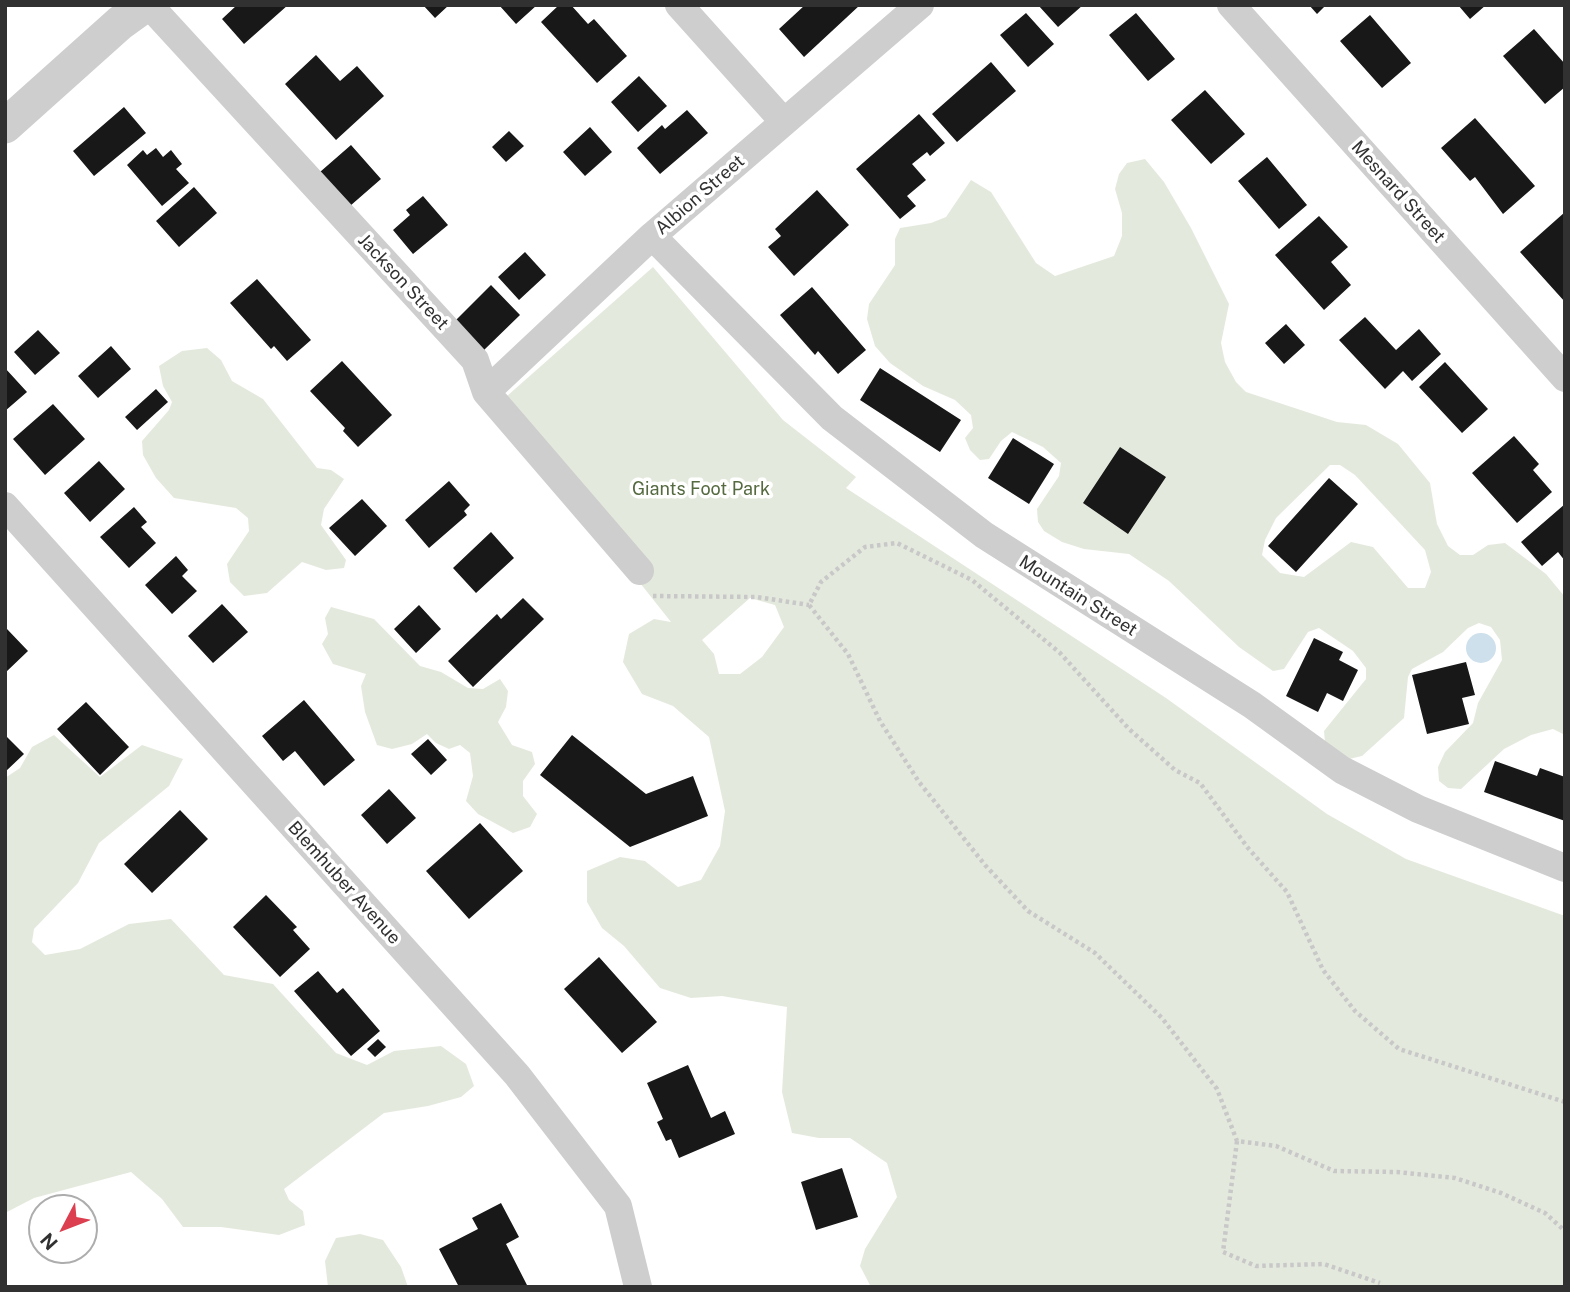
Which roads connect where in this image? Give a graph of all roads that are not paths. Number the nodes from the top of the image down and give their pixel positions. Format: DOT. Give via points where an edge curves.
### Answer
graph roads {
  1 [pos="147,5"];
  2 [pos="679,5"];
  3 [pos="920,5"];
  4 [pos="1231,5"];
  5 [pos="784,122"];
  6 [pos="5,126"];
  7 [pos="652,236"];
  8 [pos="1565,378"];
  9 [pos="486,392"];
  10 [pos="5,506"];
  11 [pos="640,571"];
  12 [pos="1565,868"];
  13 [pos="638,1287"];
  1 -- 6 [label="street" via="120,23"];
  1 -- 9 [label="street, Jackson Street" via="475,360"];
  2 -- 5 [label="street"];
  3 -- 5 [label="street, Albion Street"];
  4 -- 8 [label="street, Mesnard Street"];
  5 -- 7 [label="street, Albion Street"];
  7 -- 9 [label="street, Albion Street"];
  7 -- 12 [label="street, Mountain Street" via="832,418 984,536 1252,705 1342,770 1418,809"];
  9 -- 11 [label="street, Jackson Street"];
  10 -- 13 [label="street, Blemhuber Avenue" via="517,1075 618,1206"];
}
